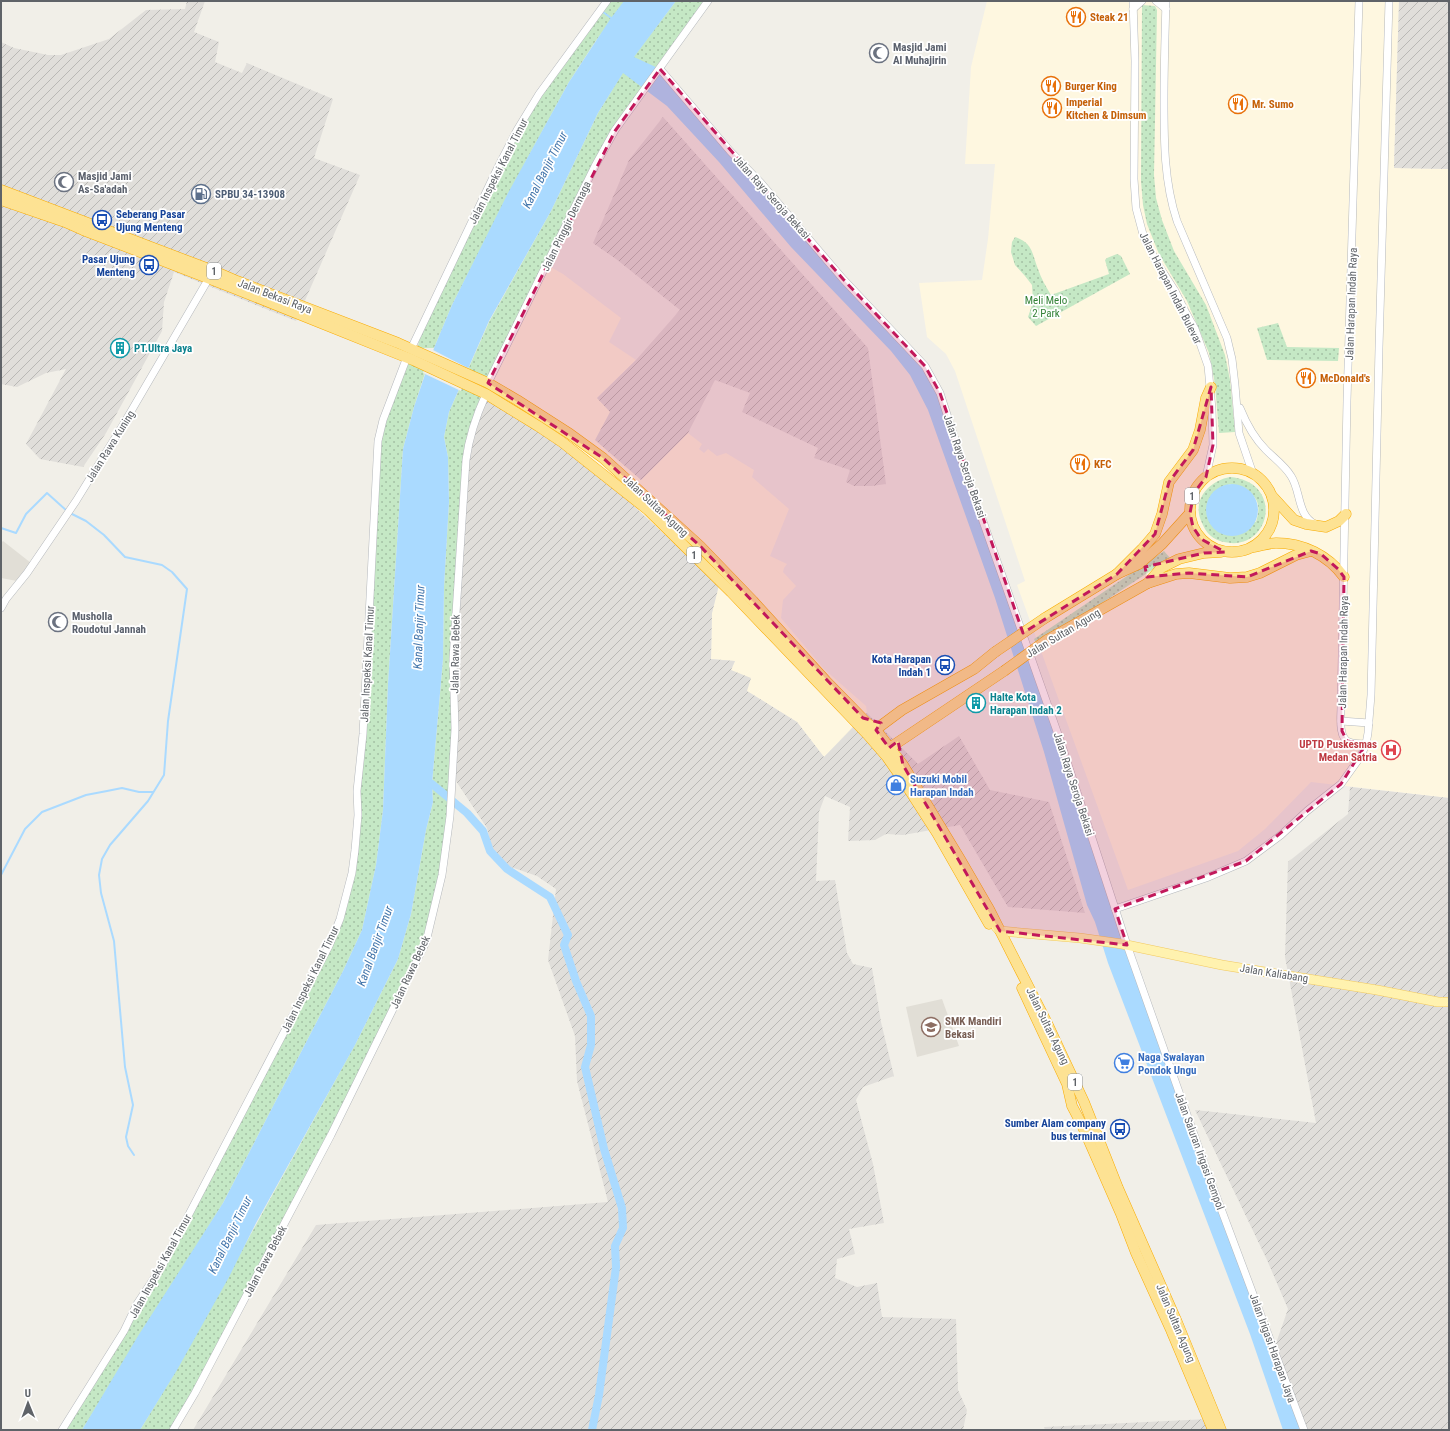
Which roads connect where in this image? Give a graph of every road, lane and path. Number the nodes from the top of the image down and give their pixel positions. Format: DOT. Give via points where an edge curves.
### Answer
graph roads {
  1 [pos="708,1"];
  2 [pos="1133,1"];
  3 [pos="1142,1"];
  4 [pos="1156,1"];
  5 [pos="1360,1"];
  6 [pos="1389,1"];
  7 [pos="603,2"];
  8 [pos="1166,5"];
  9 [pos="1133,9"];
  10 [pos="658,72"];
  11 [pos="1,190"];
  12 [pos="1,200"];
  13 [pos="209,278"];
  14 [pos="411,354"];
  15 [pos="483,387"];
  16 [pos="1211,387"];
  17 [pos="1238,402"];
  18 [pos="1253,474"];
  19 [pos="1206,477"];
  20 [pos="1271,494"];
  21 [pos="1190,513"];
  22 [pos="1346,514"];
  23 [pos="1322,527"];
  24 [pos="1249,548"];
  25 [pos="1311,551"];
  26 [pos="1225,552"];
  27 [pos="1117,574"];
  28 [pos="1344,577"];
  29 [pos="1148,583"];
  30 [pos="1,608"];
  31 [pos="893,716"];
  32 [pos="862,718"];
  33 [pos="1342,721"];
  34 [pos="1369,723"];
  35 [pos="872,733"];
  36 [pos="908,735"];
  37 [pos="1366,744"];
  38 [pos="886,750"];
  39 [pos="903,765"];
  40 [pos="1114,908"];
  41 [pos="988,921"];
  42 [pos="1000,931"];
  43 [pos="1124,945"];
  44 [pos="1449,1002"];
  45 [pos="1087,1123"];
  46 [pos="1098,1151"];
  47 [pos="1243,1266"];
  48 [pos="62,1430"];
  49 [pos="173,1430"];
  50 [pos="1213,1430"];
  51 [pos="1221,1430"];
  52 [pos="1304,1430"];
  1 -- 10 [label="street, Jalan Pinggir Dermaga"];
  2 -- 9 [label="street, Jalan Harapan Indah Bulevar"];
  3 -- 9 [label="street"];
  4 -- 8 [label="street"];
  5 -- 22 [label="street, Jalan Harapan Indah Raya" via="1347,396"];
  6 -- 34 [label="street"];
  7 -- 14 [label="street, Jalan Inspeksi Kanal Timur" via="517,130"];
  8 -- 17 [label="street" via="1164,137 1171,205 1227,338"];
  9 -- 16 [label="street, Jalan Harapan Indah Bulevar" via="1136,208 1144,238 1195,330 1208,366"];
  10 -- 15 [label="street, Jalan Pinggir Dermaga" via="615,130"];
  10 -- 40 [label="street, Jalan Raya Seroja Bekasi" via="761,182 844,279 925,366 940,393 1059,736"];
  11 -- 14 [label="highway, Jalan Bekasi Raya / 1" via="214,271"];
  12 -- 13 [label="highway, Jalan Bekasi Raya / 1"];
  13 -- 14 [label="highway, Jalan Bekasi Raya / 1"];
  13 -- 30 [label="street, Jalan Rawa Kuning" via="76,501"];
  14 -- 15 [label="highway, Jalan Bekasi Raya / 1"];
  14 -- 48 [label="street, Jalan Inspeksi Kanal Timur" via="383,420 378,441 363,734 357,791 358,815 352,873 340,919 329,946 162,1266"];
  15 -- 32 [label="highway, Jalan Sultan Agung / 1" via="517,400 603,458 700,546"];
  15 -- 35 [label="highway, Jalan Sultan Agung / 1" via="562,442 648,510"];
  15 -- 49 [label="street, Jalan Rawa Bebek" via="468,440 466,460 453,659 455,729 450,816 442,875 426,942 331,1135"];
  16 -- 19 [label="street, Jalan Harapan Indah Bulevar" via="1213,445"];
  16 -- 27 [label="highway" via="1193,450 1169,482 1155,534"];
  17 -- 18 [label="street" via="1239,433"];
  17 -- 23 [label="street" via="1252,432 1287,470 1296,484 1307,519"];
  18 -- 19 [label="highway, 1" via="1242,469 1229,468"];
  18 -- 20 [label="highway, 1" via="1264,483"];
  19 -- 21 [label="highway, 1" via="1194,493"];
  20 -- 23 [label="highway" via="1294,520"];
  20 -- 24 [label="highway" via="1274,508 1269,531"];
  21 -- 26 [label="highway, 1" via="1193,527 1201,539 1213,548"];
  21 -- 27 [label="highway, Jalan Sultan Agung / 1" via="1162,544 1139,564"];
  22 -- 23 [label="highway" via="1336,523"];
  22 -- 28 [label="street, Jalan Harapan Indah Raya"];
  24 -- 25 [label="highway" via="1274,543 1296,545"];
  24 -- 26 [label="highway" via="1238,552"];
  25 -- 28 [label="highway" via="1331,561"];
  25 -- 29 [label="highway" via="1247,577 1230,578 1189,573 1176,574"];
  26 -- 29 [label="highway, Jalan Sultan Agung" via="1204,553 1179,559 1162,568"];
  27 -- 31 [label="highway, Jalan Sultan Agung / 1, bridge" via="1045,618 974,669"];
  28 -- 33 [label="street, Jalan Harapan Indah Raya"];
  29 -- 36 [label="highway, Jalan Sultan Agung, bridge" via="1047,640"];
  31 -- 32 [label="highway" via="872,721"];
  31 -- 35 [label="highway, Jalan Sultan Agung / 1"];
  32 -- 35 [label="highway, Jalan Sultan Agung / 1"];
  33 -- 34 [label="street, Jalan Harapan Indah Raya"];
  33 -- 37 [label="street" via="1344,739 1351,743"];
  34 -- 37 [label="street"];
  35 -- 38 [label="highway, Jalan Sultan Agung / 1"];
  36 -- 38 [label="highway, Jalan Sultan Agung"];
  36 -- 39 [label="highway" via="900,752"];
  37 -- 40 [label="street" via="1361,756 1341,784 1246,861 1199,880"];
  38 -- 39 [label="highway, Jalan Sultan Agung / 1"];
  38 -- 41 [label="highway, Jalan Sultan Agung / 1"];
  39 -- 42 [label="highway, Jalan Sultan Agung / 1"];
  40 -- 43 [label="street, Jalan Raya Seroja Bekasi"];
  41 -- 42 [label="main road"];
  41 -- 45 [label="highway, Jalan Sultan Agung / 1" via="1042,1028 1067,1084 1072,1106"];
  42 -- 43 [label="main road, Jalan Kaliabang"];
  42 -- 45 [label="highway, Jalan Sultan Agung / 1" via="1048,1025"];
  43 -- 44 [label="main road, Jalan Kaliabang" via="1228,966"];
  43 -- 47 [label="street, Jalan Saluran Irigasi Gempol"];
  45 -- 46 [label="highway, Jalan Sultan Agung / 1"];
  46 -- 50 [label="highway, Jalan Sultan Agung / 1" via="1136,1253 1172,1330"];
  46 -- 51 [label="highway, Jalan Sultan Agung / 1"];
  47 -- 52 [label="street, Jalan Irigasi Harapan Jaya"];
}
